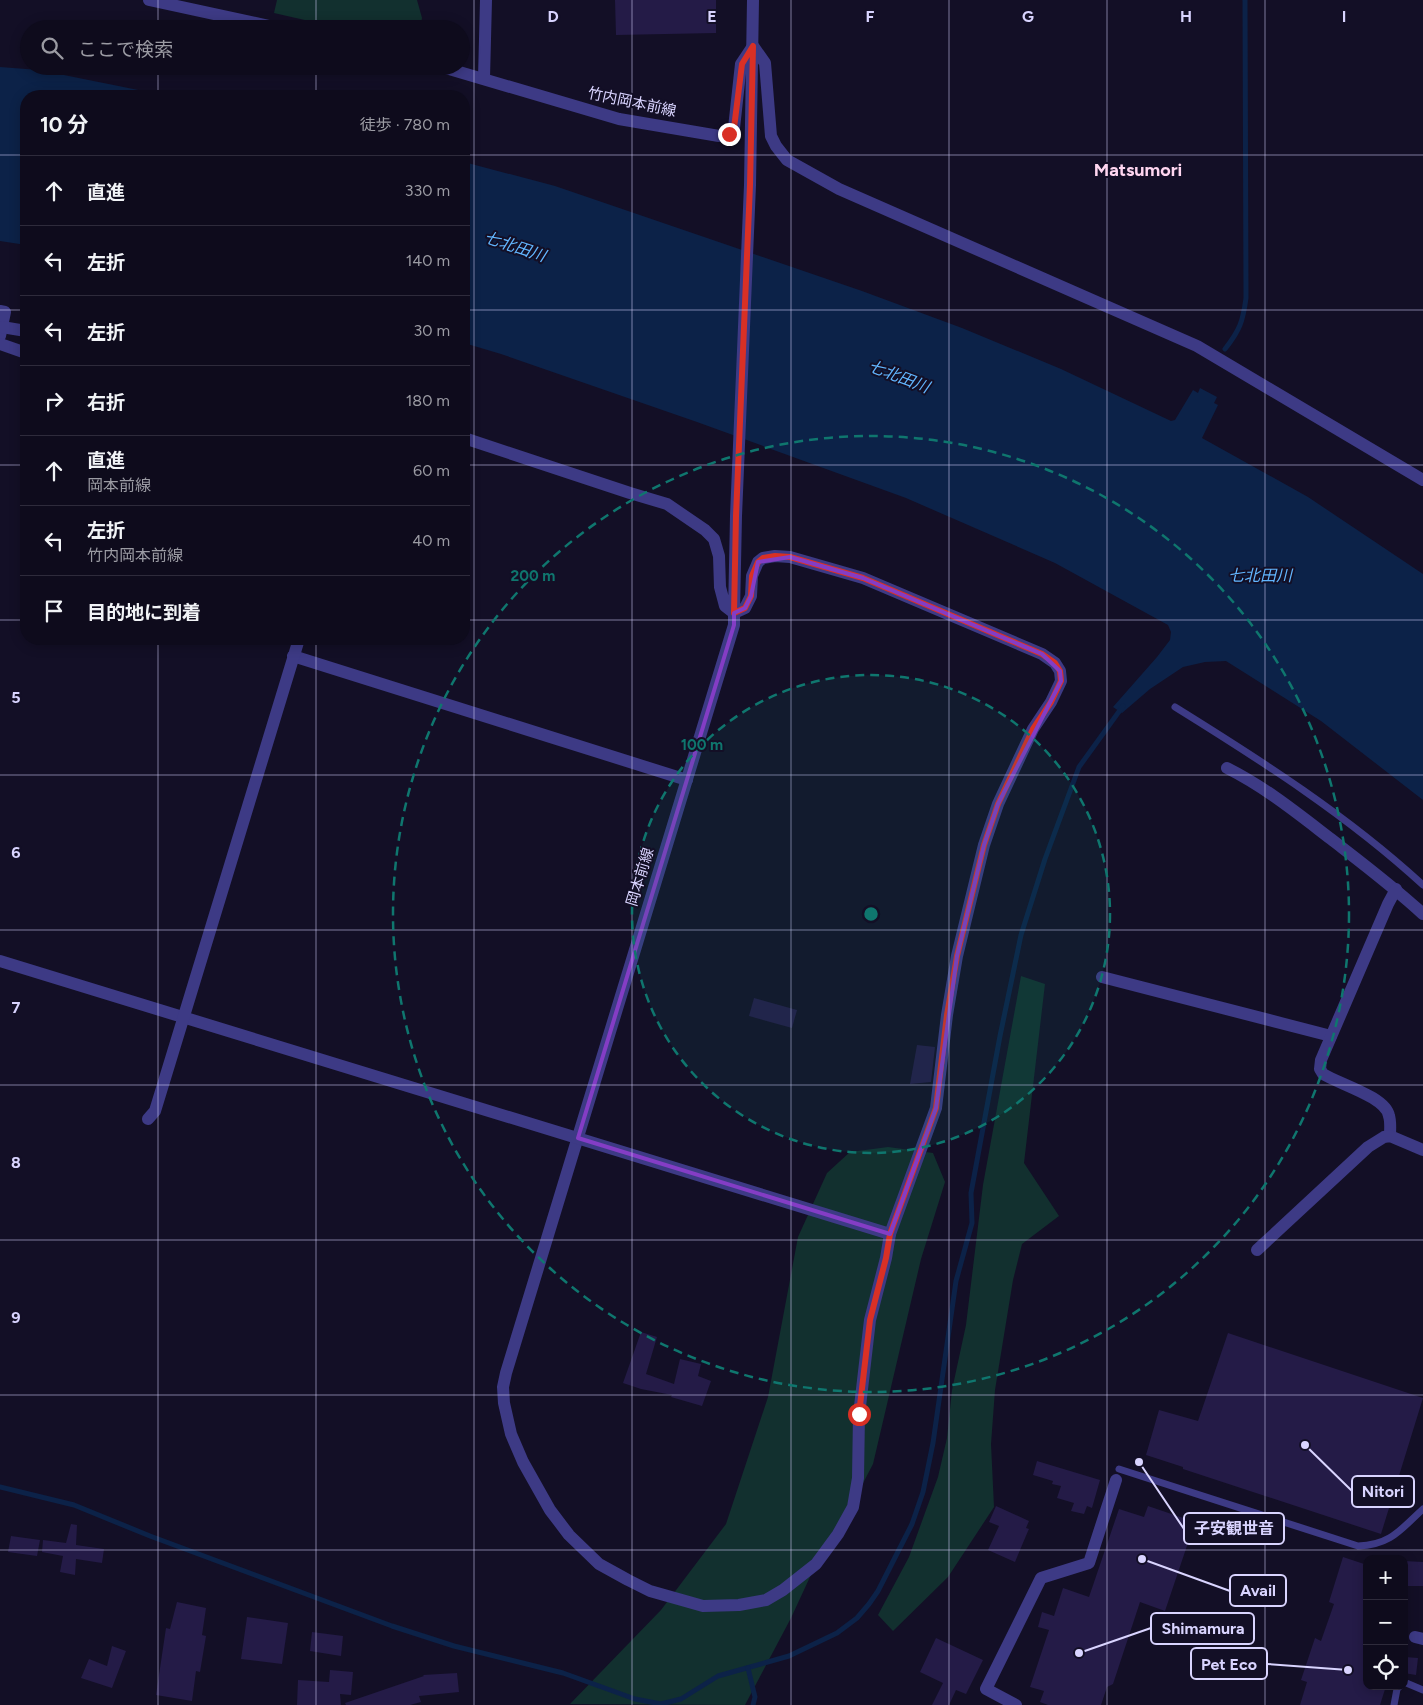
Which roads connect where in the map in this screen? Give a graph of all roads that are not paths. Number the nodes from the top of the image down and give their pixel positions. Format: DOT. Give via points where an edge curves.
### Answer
graph roads {
  1 [pos="149,0"];
  2 [pos="486,0"];
  3 [pos="753,0"];
  4 [pos="241,20"];
  5 [pos="753,46"];
  6 [pos="470,74"];
  7 [pos="484,78"];
  8 [pos="0,311"];
  9 [pos="1,331"];
  10 [pos="20,331"];
  11 [pos="0,344"];
  12 [pos="20,351"];
  13 [pos="470,440"];
  14 [pos="1423,480"];
  15 [pos="734,619"];
  16 [pos="297,645"];
  17 [pos="293,656"];
  18 [pos="1175,707"];
  19 [pos="1227,768"];
  20 [pos="687,780"];
  21 [pos="1423,886"];
  22 [pos="1396,889"];
  23 [pos="1423,914"];
  24 [pos="0,961"];
  25 [pos="1102,977"];
  26 [pos="184,1017"];
  27 [pos="1331,1036"];
  28 [pos="148,1119"];
  29 [pos="1390,1136"];
  30 [pos="578,1138"];
  31 [pos="1423,1150"];
  32 [pos="890,1234"];
  33 [pos="1257,1250"];
  34 [pos="1117,1474"];
  35 [pos="1423,1509"];
  36 [pos="1408,1684"];
  37 [pos="1396,1690"];
  38 [pos="1423,1690"];
  39 [pos="1016,1705"];
  40 [pos="1394,1705"];
  1 -- 4 [label="street"];
  2 -- 7 [label="street"];
  3 -- 5 [label="street"];
  5 -- 7 [label="street, 竹内岡本前線" via="742,64 734,128 729,134 719,136 618,119"];
  5 -- 14 [label="street" via="764,63 771,136 787,160 839,189 1197,346"];
  5 -- 15 [label="street"];
  6 -- 7 [label="street, 竹内岡本前線"];
  8 -- 9 [label="street" via="5,312"];
  9 -- 10 [label="street"];
  11 -- 12 [label="street"];
  13 -- 15 [label="street" via="666,504 705,530 714,539 720,556 720,587 725,606"];
  15 -- 20 [label="street, 岡本前線"];
  15 -- 32 [label="street, 岡本前線" via="751,596 752,576 758,562 775,556 790,557 863,578 1042,654 1060,671 1061,681 1033,729 998,804 984,845 957,956 936,1108"];
  16 -- 17 [label="street"];
  17 -- 20 [label="street"];
  17 -- 26 [label="street"];
  18 -- 21 [label="lane" via="1252,755 1338,815"];
  19 -- 22 [label="street" via="1253,781"];
  20 -- 30 [label="street, 岡本前線"];
  22 -- 23 [label="street"];
  22 -- 27 [label="street"];
  24 -- 26 [label="street"];
  25 -- 27 [label="street"];
  26 -- 28 [label="street" via="155,1111"];
  26 -- 30 [label="street"];
  27 -- 29 [label="street" via="1320,1069 1323,1074 1383,1105 1389,1114"];
  29 -- 31 [label="street"];
  29 -- 33 [label="street" via="1368,1148"];
  30 -- 32 [label="street"];
  30 -- 32 [label="street, 岡本前線" via="506,1373 504,1403 523,1462 550,1510 569,1535 599,1564 650,1591 703,1606 766,1600 816,1564 838,1534 853,1506 858,1478 859,1414 870,1320"];
  34 -- 35 [label="lane" via="1358,1546 1373,1546 1390,1539"];
  34 -- 39 [label="street" via="1089,1562 1041,1578 986,1689"];
  36 -- 38 [label="lane"];
  37 -- 40 [label="lane"];
}
